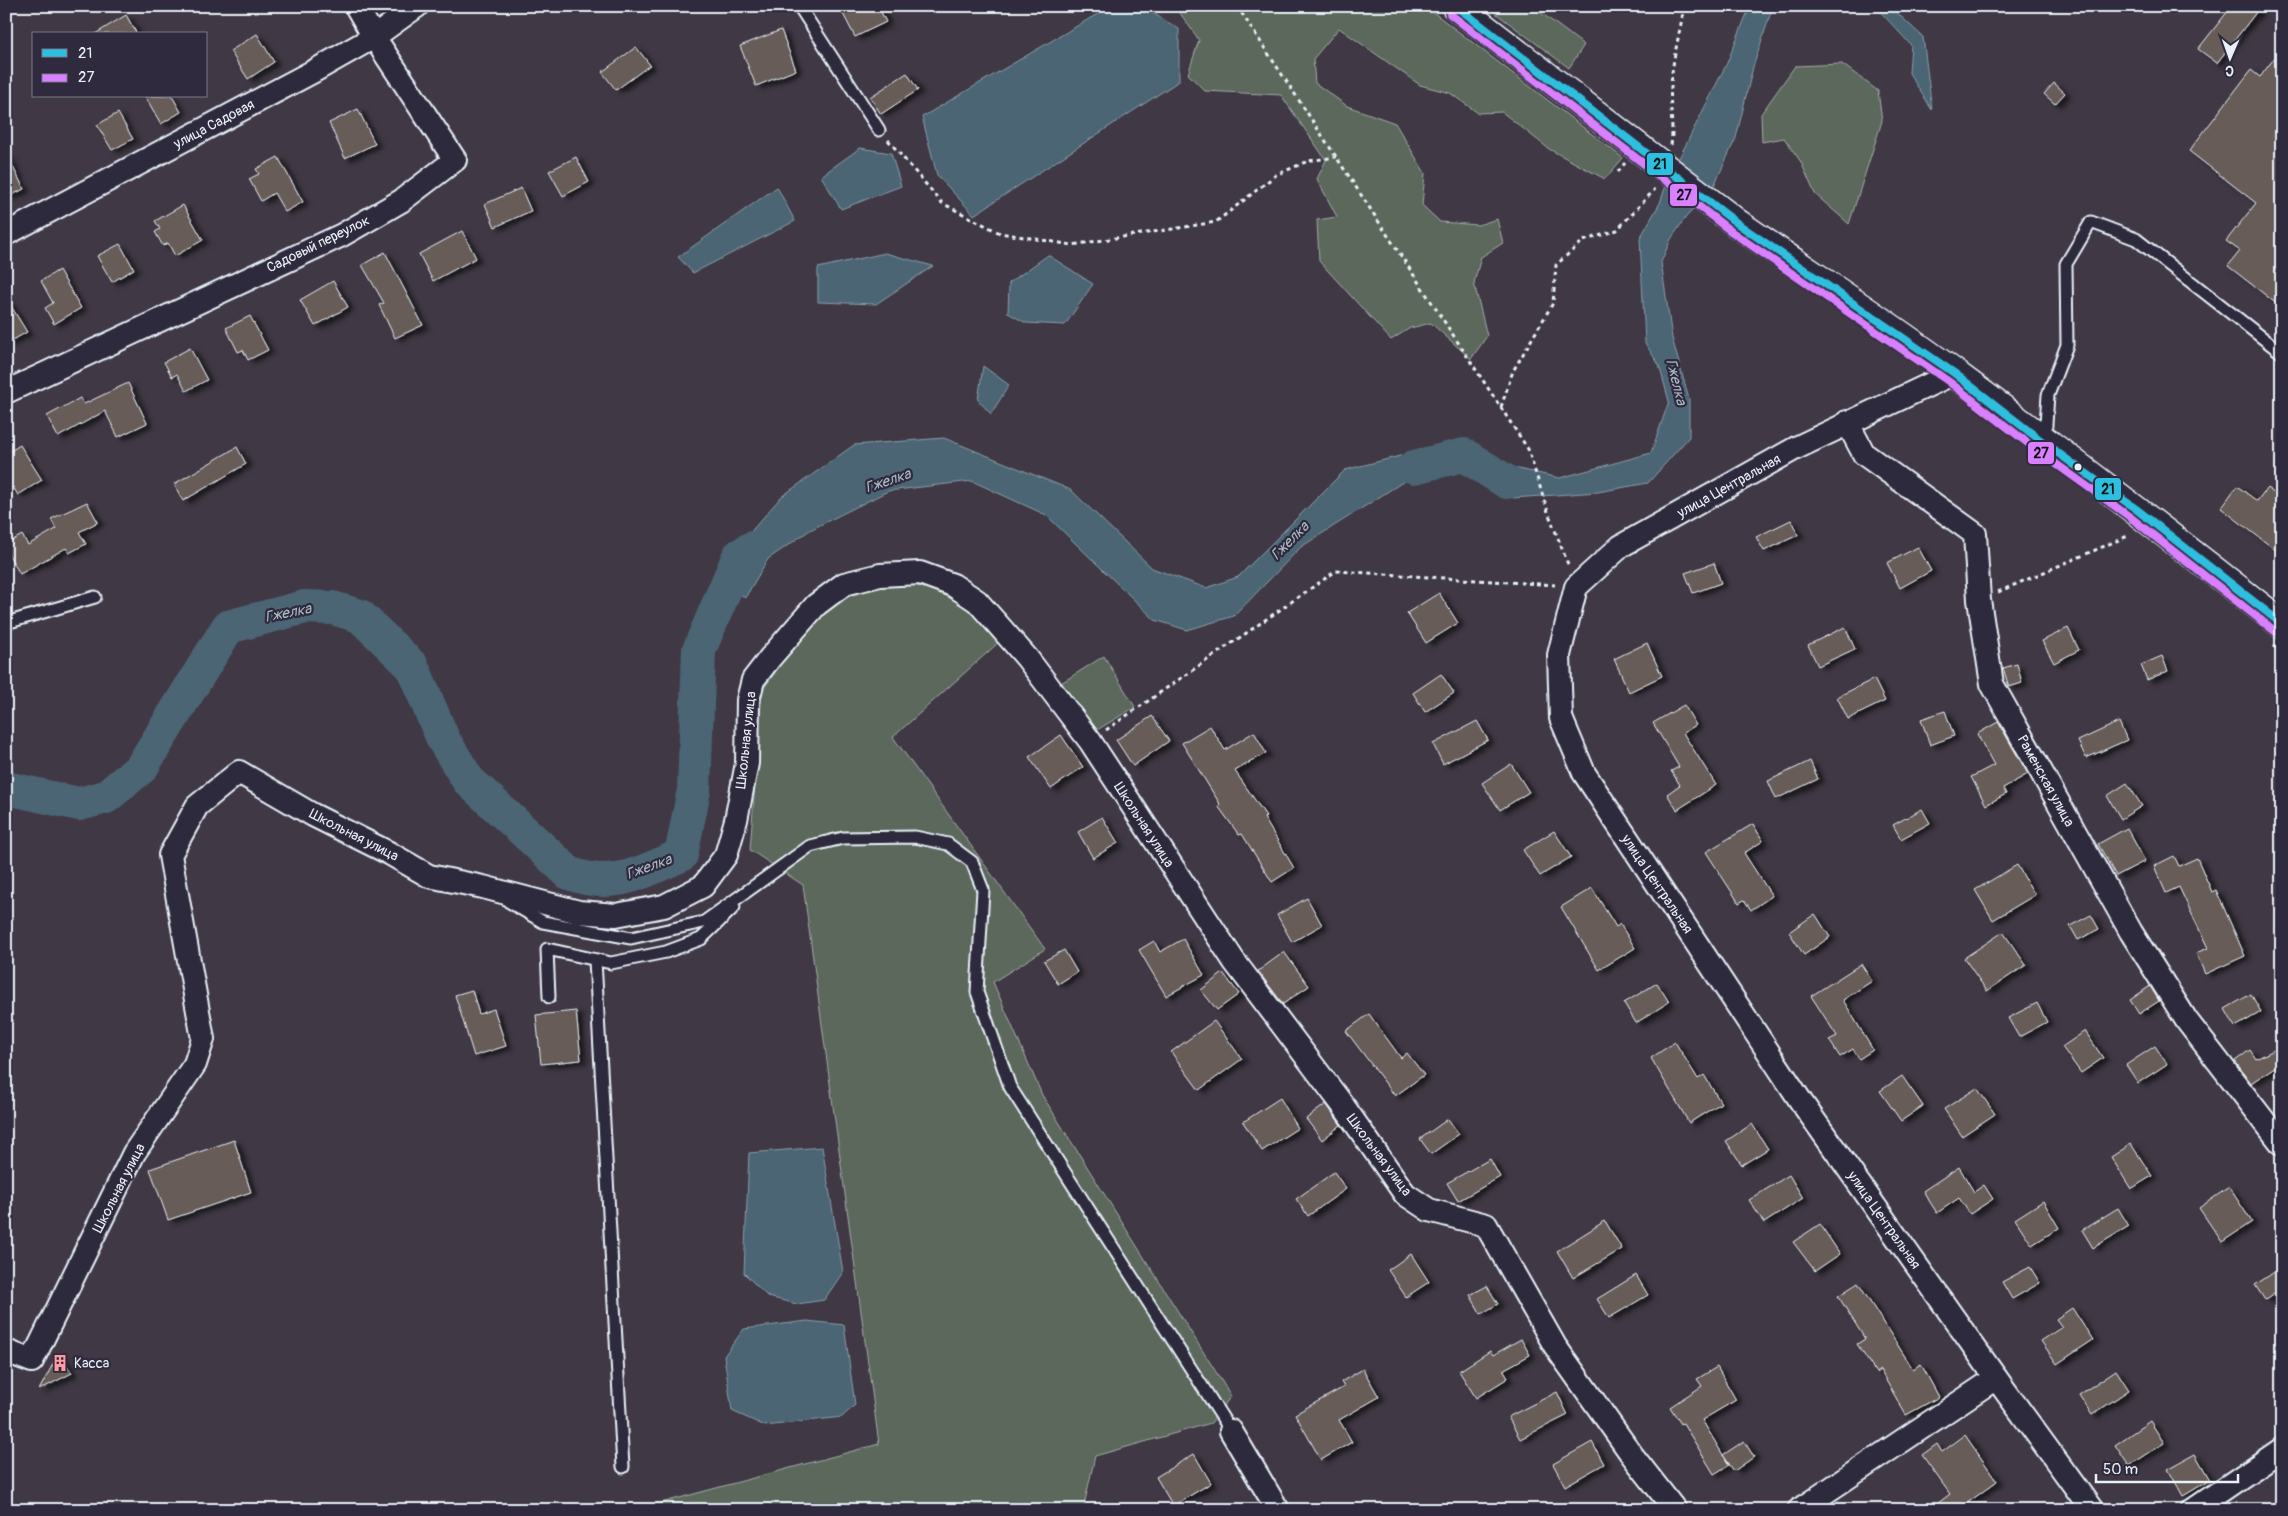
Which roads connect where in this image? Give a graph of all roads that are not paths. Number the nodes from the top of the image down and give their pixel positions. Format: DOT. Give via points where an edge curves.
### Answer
graph roads {
  1 [pos="356,6"];
  2 [pos="417,6"];
  3 [pos="799,6"];
  4 [pos="1456,6"];
  5 [pos="374,37"];
  6 [pos="879,130"];
  7 [pos="6,234"];
  8 [pos="2282,353"];
  9 [pos="1954,374"];
  10 [pos="6,392"];
  11 [pos="1847,422"];
  12 [pos="2044,443"];
  13 [pos="95,597"];
  14 [pos="6,624"];
  15 [pos="2282,624"];
  16 [pos="764,878"];
  17 [pos="483,887"];
  18 [pos="595,960"];
  19 [pos="549,997"];
  20 [pos="2282,1144"];
  21 [pos="6,1351"];
  22 [pos="1996,1378"];
  23 [pos="1231,1430"];
  24 [pos="2282,1449"];
  25 [pos="623,1467"];
  26 [pos="1278,1510"];
  27 [pos="1675,1510"];
  28 [pos="1798,1510"];
  29 [pos="2092,1510"];
  30 [pos="2193,1510"];
  1 -- 5 [label="street, Садовый переулок"];
  2 -- 5 [label="street, улица Садовая"];
  3 -- 6 [label="lane"];
  4 -- 9 [label="main road, bridge" via="1738,224"];
  5 -- 7 [label="street, улица Садовая"];
  5 -- 10 [label="street, Садовый переулок" via="455,160 402,202 342,235"];
  8 -- 12 [label="lane" via="2136,239 2091,222 2066,264 2067,345 2048,395"];
  9 -- 11 [label="street, улица Центральная"];
  9 -- 12 [label="main road"];
  11 -- 20 [label="street, Раменская улица" via="1864,454 1974,534 1979,600 1992,684 2131,932 2187,1021"];
  11 -- 22 [label="street, улица Центральная" via="1621,546 1576,587 1559,655 1561,718 1584,774 1802,1103"];
  12 -- 15 [label="main road" via="2136,509"];
  13 -- 14 [label="lane"];
  16 -- 17 [label="lane" via="704,922 631,938 544,922"];
  16 -- 18 [label="lane" via="701,939 666,952 611,963"];
  16 -- 23 [label="lane" via="810,846 843,838 915,837 948,844 972,862 983,890 977,992 1010,1086"];
  17 -- 21 [label="street, Школьная улица" via="430,876 239,772 197,806 170,854 203,1039 198,1056 134,1154 32,1361"];
  17 -- 27 [label="street, Школьная улица" via="579,912 616,915 664,906 703,886 726,855 747,763 748,700 753,680 770,658 816,605 844,584 880,575 920,573 952,585 977,601 1027,658 1090,741 1234,961 1405,1194 1429,1210 1486,1225 1555,1346"];
  18 -- 19 [label="lane" via="547,949"];
  18 -- 25 [label="lane"];
  22 -- 28 [label="street"];
  22 -- 29 [label="street, улица Центральная"];
  23 -- 26 [label="street"];
  24 -- 30 [label="street"];
}
